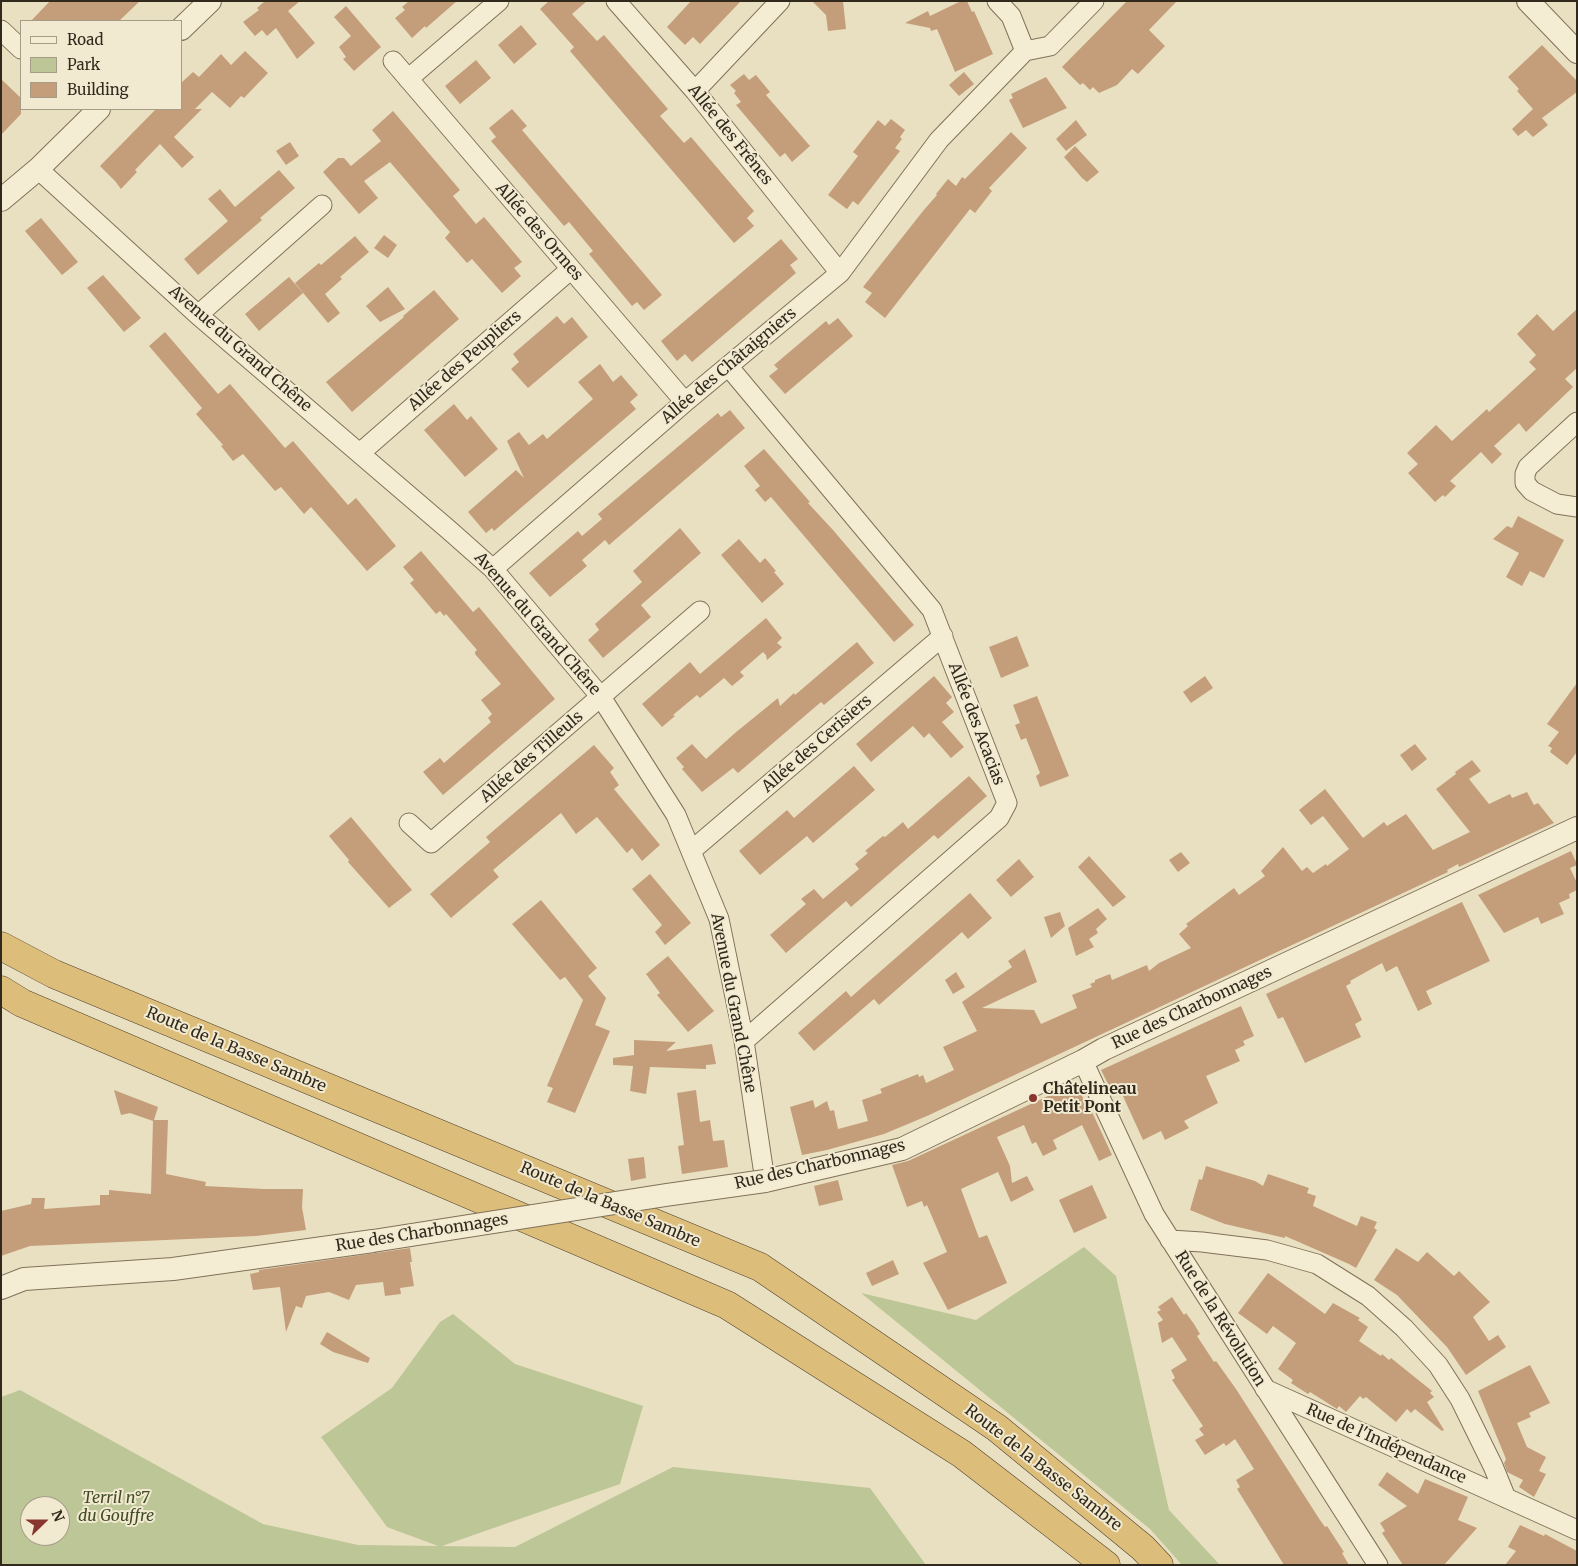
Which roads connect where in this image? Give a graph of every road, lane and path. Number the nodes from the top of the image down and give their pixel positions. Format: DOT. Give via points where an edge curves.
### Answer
graph roads {
  1 [pos="210,1"];
  2 [pos="499,1"];
  3 [pos="616,1"];
  4 [pos="780,1"];
  5 [pos="997,1"];
  6 [pos="1094,1"];
  7 [pos="1528,1"];
  8 [pos="182,28"];
  9 [pos="1,30"];
  10 [pos="20,48"];
  11 [pos="1025,51"];
  12 [pos="1577,52"];
  13 [pos="393,61"];
  14 [pos="408,79"];
  15 [pos="695,91"];
  16 [pos="91,111"];
  17 [pos="38,169"];
  18 [pos="1,200"];
  19 [pos="322,205"];
  20 [pos="571,269"];
  21 [pos="840,273"];
  22 [pos="198,315"];
  23 [pos="728,366"];
  24 [pos="685,402"];
  25 [pos="1577,422"];
  26 [pos="360,453"];
  27 [pos="1577,506"];
  28 [pos="493,569"];
  29 [pos="700,611"];
  30 [pos="943,636"];
  31 [pos="602,697"];
  32 [pos="409,823"];
  33 [pos="1577,828"];
  34 [pos="691,852"];
  35 [pos="1,946"];
  36 [pos="1,990"];
  37 [pos="744,1041"];
  38 [pos="1083,1061"];
  39 [pos="765,1181"];
  40 [pos="1170,1240"];
  41 [pos="1,1288"];
  42 [pos="1265,1390"];
  43 [pos="1506,1498"];
  44 [pos="1577,1530"];
  45 [pos="1106,1565"];
  46 [pos="1159,1565"];
  47 [pos="1378,1565"];
  1 -- 8 [label="street"];
  2 -- 14 [label="street"];
  3 -- 15 [label="street, Allée des Frênes"];
  4 -- 15 [label="street"];
  5 -- 11 [label="street" via="1011,16"];
  6 -- 11 [label="street" via="1050,46"];
  7 -- 12 [label="street"];
  9 -- 10 [label="street"];
  11 -- 21 [label="street, Allée des Châtaigniers" via="939,140"];
  13 -- 14 [label="street, Allée des Ormes"];
  14 -- 20 [label="street, Allée des Ormes"];
  15 -- 21 [label="street, Allée des Frênes"];
  16 -- 17 [label="street"];
  17 -- 18 [label="street"];
  17 -- 22 [label="street, Avenue du Grand Chêne"];
  19 -- 22 [label="street"];
  20 -- 24 [label="street, Allée des Ormes"];
  20 -- 26 [label="street, Allée des Peupliers"];
  21 -- 23 [label="street, Allée des Châtaigniers"];
  22 -- 26 [label="street, Avenue du Grand Chêne"];
  23 -- 24 [label="street, Allée des Châtaigniers"];
  23 -- 30 [label="street, Allée des Acacias" via="932,610"];
  24 -- 28 [label="street, Allée des Châtaigniers"];
  25 -- 27 [label="street" via="1528,466 1525,474 1525,483 1532,491 1557,504"];
  26 -- 28 [label="street, Avenue du Grand Chêne"];
  28 -- 31 [label="street, Avenue du Grand Chêne"];
  29 -- 31 [label="street, Allée des Tilleuls"];
  30 -- 34 [label="street, Allée des Cerisiers"];
  30 -- 37 [label="street, Allée des Acacias" via="1006,803 1003,811 999,818"];
  31 -- 32 [label="street, Allée des Tilleuls" via="431,843"];
  31 -- 34 [label="street, Avenue du Grand Chêne" via="676,815"];
  33 -- 38 [label="street, Rue des Charbonnages"];
  34 -- 37 [label="street, Avenue du Grand Chêne" via="719,919"];
  35 -- 46 [label="highway, Route de la Basse Sambre" via="54,974 760,1268 997,1428 1144,1548"];
  36 -- 45 [label="highway" via="32,1007 727,1305 962,1454"];
  37 -- 39 [label="street, Avenue du Grand Chêne"];
  38 -- 39 [label="street, Rue des Charbonnages" via="902,1149"];
  38 -- 40 [label="street, Rue de la Révolution" via="1154,1214"];
  39 -- 41 [label="street, Rue des Charbonnages, bridge" via="173,1269 24,1279"];
  40 -- 42 [label="street, Rue de la Révolution"];
  40 -- 43 [label="street" via="1267,1250 1317,1264 1368,1296 1438,1365 1460,1399"];
  42 -- 43 [label="street, Rue de l'Indépendance"];
  42 -- 47 [label="street, Rue de la Révolution"];
  43 -- 44 [label="street, Rue de l'Indépendance"];
}
